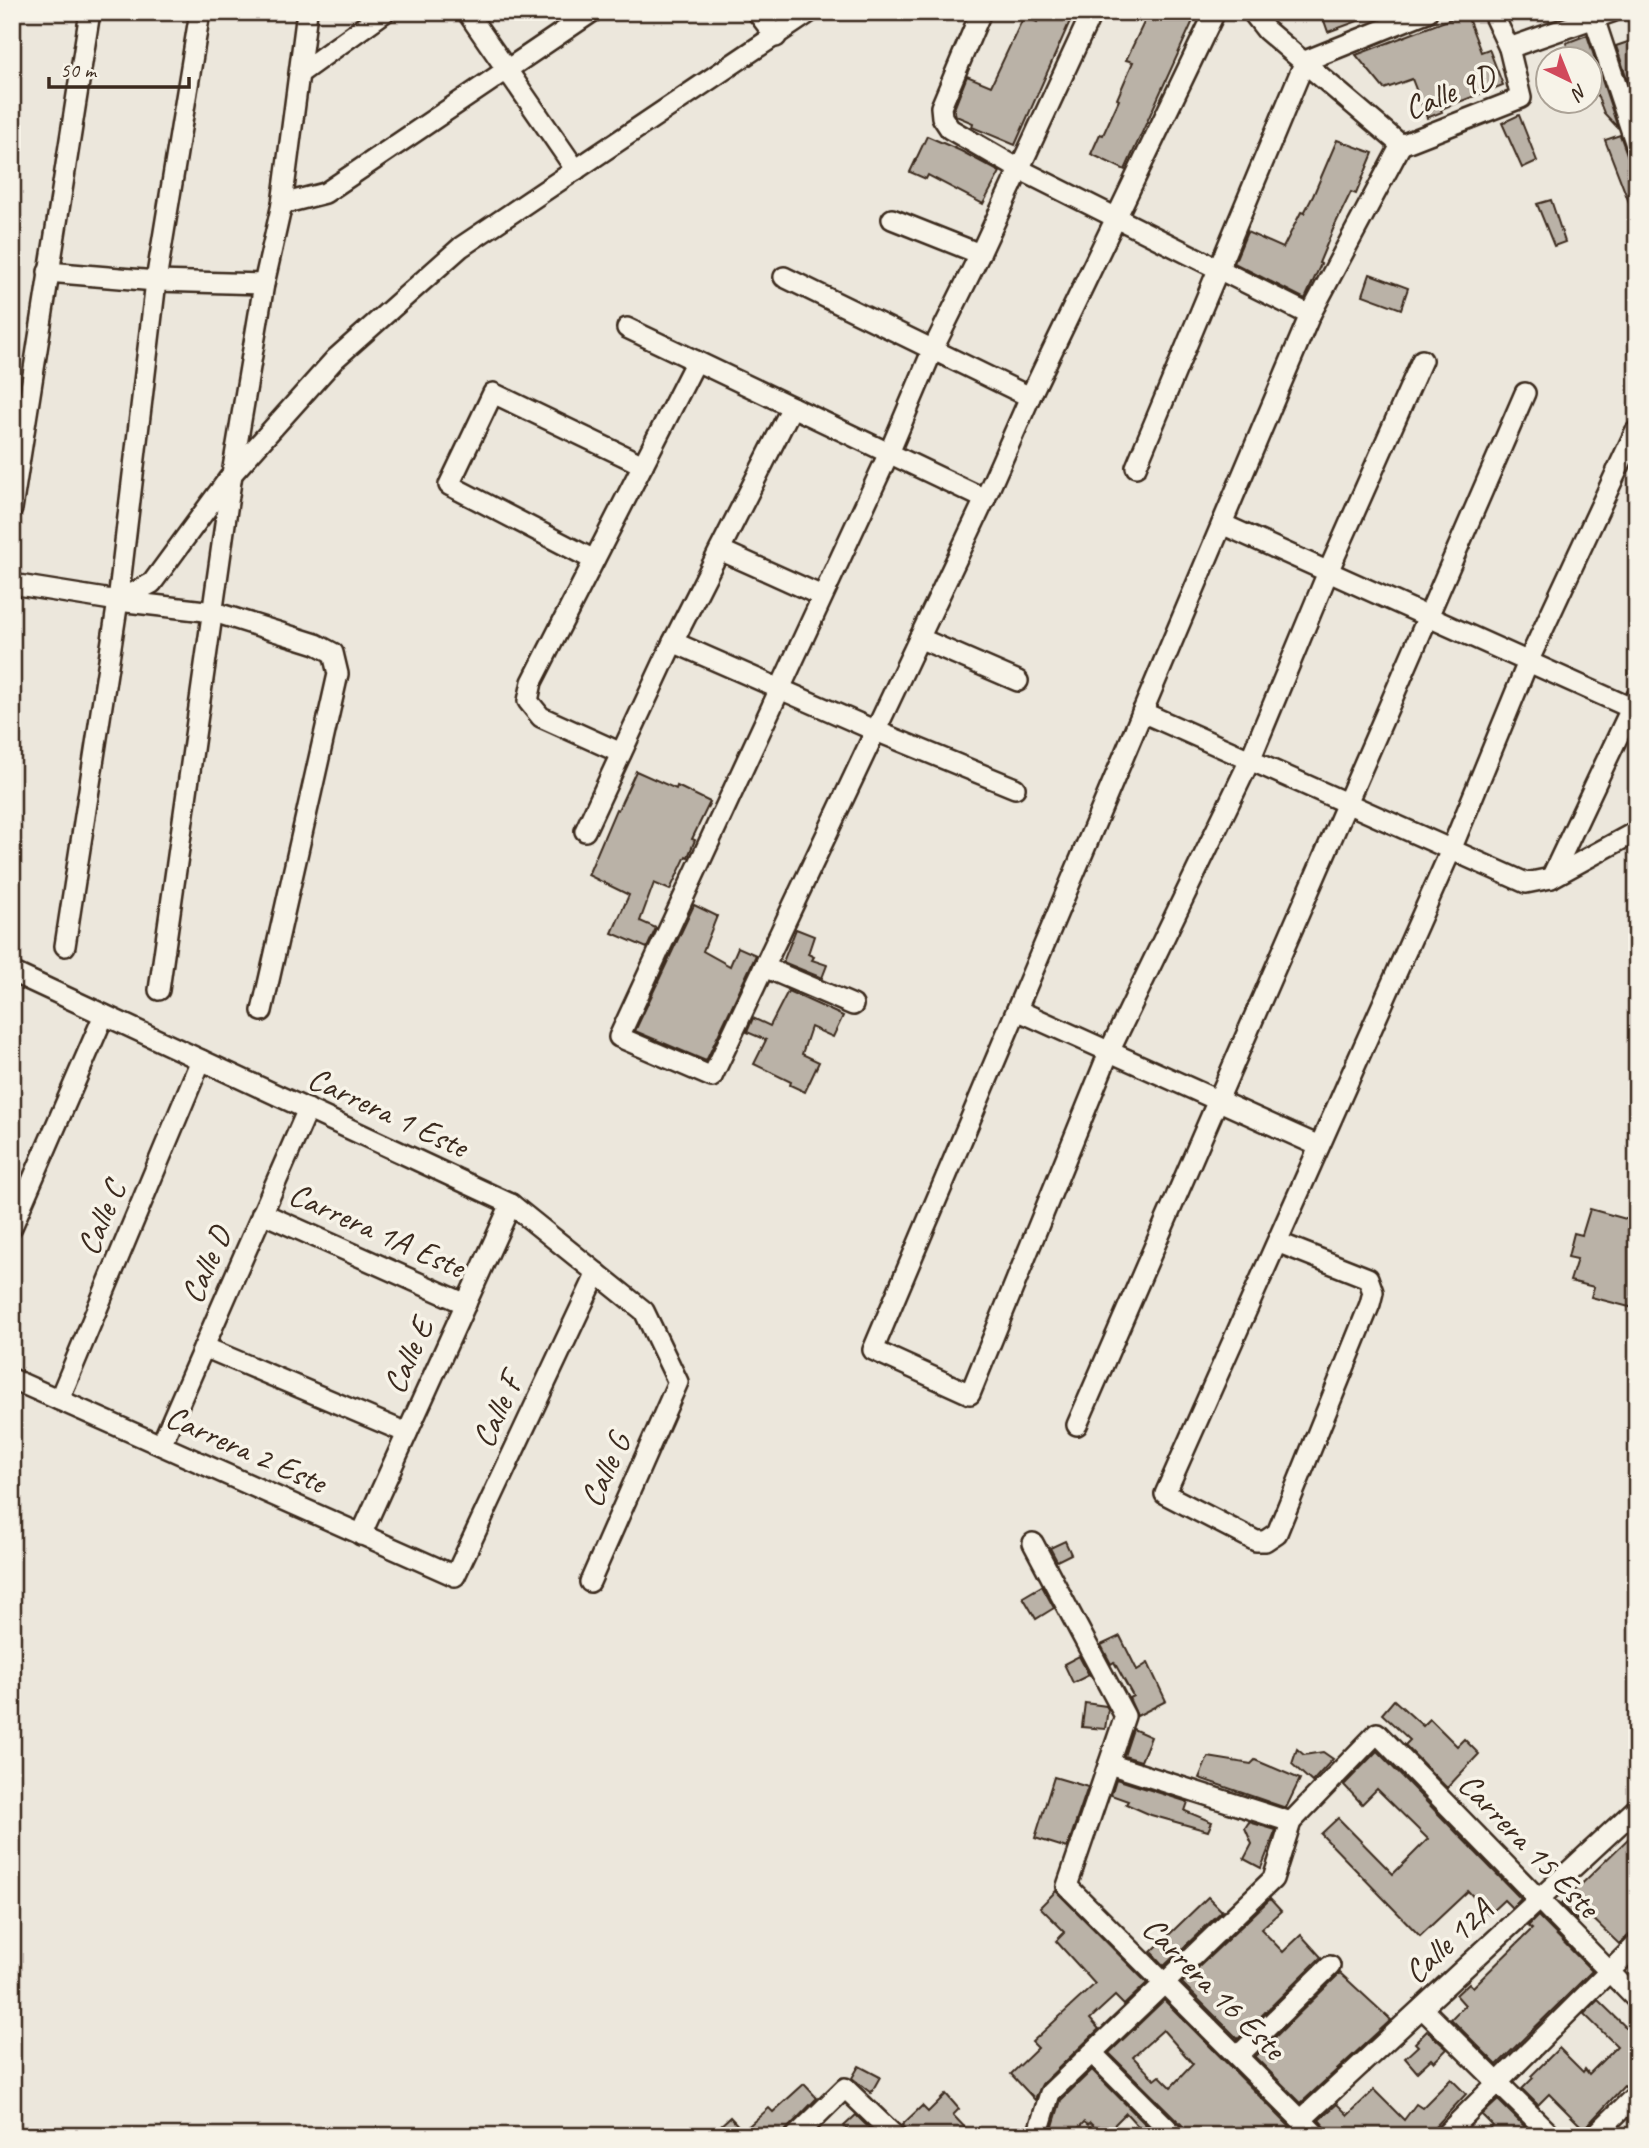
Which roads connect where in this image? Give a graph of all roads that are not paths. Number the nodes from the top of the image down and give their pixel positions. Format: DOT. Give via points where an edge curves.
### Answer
graph roads {
  1 [pos="90,12"];
  2 [pos="200,12"];
  3 [pos="307,12"];
  4 [pos="385,12"];
  5 [pos="467,12"];
  6 [pos="592,12"];
  7 [pos="757,12"];
  8 [pos="810,12"];
  9 [pos="981,12"];
  10 [pos="1092,12"];
  11 [pos="1215,12"];
  12 [pos="1252,12"];
  13 [pos="1427,12"];
  14 [pos="1492,12"];
  15 [pos="1599,14"];
  16 [pos="776,37"];
  17 [pos="1509,48"];
  18 [pos="1305,61"];
  19 [pos="508,69"];
  20 [pos="300,73"];
  21 [pos="1634,127"];
  22 [pos="1401,145"];
  23 [pos="1637,148"];
  24 [pos="1019,169"];
  25 [pos="576,170"];
  26 [pos="282,204"];
  27 [pos="892,219"];
  28 [pos="1118,219"];
  29 [pos="980,254"];
  30 [pos="1219,269"];
  31 [pos="48,272"];
  32 [pos="784,277"];
  33 [pos="156,281"];
  34 [pos="264,284"];
  35 [pos="1310,315"];
  36 [pos="627,328"];
  37 [pos="933,349"];
  38 [pos="1422,360"];
  39 [pos="696,361"];
  40 [pos="1525,393"];
  41 [pos="1030,397"];
  42 [pos="793,407"];
  43 [pos="1635,432"];
  44 [pos="889,453"];
  45 [pos="643,465"];
  46 [pos="1136,467"];
  47 [pos="232,474"];
  48 [pos="985,499"];
  49 [pos="12,509"];
  50 [pos="1222,524"];
  51 [pos="720,550"];
  52 [pos="594,560"];
  53 [pos="1328,572"];
  54 [pos="12,584"];
  55 [pos="822,596"];
  56 [pos="118,601"];
  57 [pos="214,612"];
  58 [pos="1428,617"];
  59 [pos="919,638"];
  60 [pos="673,642"];
  61 [pos="1528,662"];
  62 [pos="1018,681"];
  63 [pos="780,689"];
  64 [pos="1634,702"];
  65 [pos="1143,712"];
  66 [pos="876,731"];
  67 [pos="621,753"];
  68 [pos="1250,760"];
  69 [pos="1015,788"];
  70 [pos="1348,804"];
  71 [pos="585,831"];
  72 [pos="1637,831"];
  73 [pos="1451,849"];
  74 [pos="1551,878"];
  75 [pos="65,946"];
  76 [pos="764,967"];
  77 [pos="12,972"];
  78 [pos="159,990"];
  79 [pos="853,1005"];
  80 [pos="1017,1010"];
  81 [pos="262,1011"];
  82 [pos="104,1015"];
  83 [pos="1109,1052"];
  84 [pos="201,1060"];
  85 [pos="1218,1102"];
  86 [pos="308,1109"];
  87 [pos="1320,1146"];
  88 [pos="511,1204"];
  89 [pos="262,1213"];
  90 [pos="12,1227"];
  91 [pos="1277,1242"];
  92 [pos="597,1273"];
  93 [pos="466,1304"];
  94 [pos="204,1347"];
  95 [pos="12,1379"];
  96 [pos="678,1382"];
  97 [pos="59,1400"];
  98 [pos="1077,1425"];
  99 [pos="407,1433"];
  100 [pos="161,1445"];
  101 [pos="361,1535"];
  102 [pos="1032,1543"];
  103 [pos="455,1576"];
  104 [pos="590,1582"];
  105 [pos="1109,1764"];
  106 [pos="1637,1808"];
  107 [pos="1291,1822"];
  108 [pos="1538,1900"];
  109 [pos="1637,1944"];
  110 [pos="1331,1966"];
  111 [pos="1608,1971"];
  112 [pos="1164,1983"];
  113 [pos="1637,2000"];
  114 [pos="1422,2008"];
  115 [pos="1092,2053"];
  116 [pos="1238,2056"];
  117 [pos="1497,2082"];
  118 [pos="1637,2094"];
  119 [pos="1301,2120"];
  120 [pos="796,2136"];
  121 [pos="895,2136"];
  122 [pos="1037,2136"];
  123 [pos="1175,2136"];
  124 [pos="1317,2136"];
  125 [pos="1444,2136"];
  126 [pos="1552,2136"];
  127 [pos="1594,2136"];
  1 -- 31 [label="street"];
  2 -- 33 [label="street"];
  3 -- 20 [label="street"];
  4 -- 20 [label="street"];
  5 -- 19 [label="street"];
  6 -- 19 [label="street"];
  7 -- 16 [label="street"];
  8 -- 16 [label="street"];
  9 -- 24 [label="street" via="941,107 942,117 950,129"];
  10 -- 24 [label="street"];
  11 -- 28 [label="street"];
  12 -- 18 [label="street" via="1266,30"];
  13 -- 18 [label="street"];
  14 -- 17 [label="street"];
  15 -- 17 [label="street"];
  15 -- 21 [label="street"];
  16 -- 25 [label="street"];
  17 -- 22 [label="street, Calle 9D" via="1521,98"];
  18 -- 22 [label="street"];
  18 -- 30 [label="street"];
  19 -- 25 [label="street"];
  19 -- 26 [label="street" via="325,193"];
  20 -- 26 [label="street"];
  21 -- 23 [label="street"];
  22 -- 35 [label="street"];
  24 -- 28 [label="street"];
  24 -- 29 [label="street"];
  25 -- 47 [label="street" via="461,247 335,359"];
  26 -- 34 [label="street"];
  27 -- 29 [label="street"];
  28 -- 30 [label="street"];
  28 -- 41 [label="street"];
  29 -- 37 [label="street"];
  30 -- 35 [label="street"];
  30 -- 46 [label="street"];
  31 -- 33 [label="street"];
  31 -- 49 [label="street"];
  32 -- 37 [label="street"];
  33 -- 34 [label="street"];
  33 -- 56 [label="street"];
  34 -- 47 [label="street"];
  35 -- 50 [label="street"];
  36 -- 39 [label="street"];
  37 -- 41 [label="street"];
  37 -- 44 [label="street"];
  38 -- 53 [label="street"];
  39 -- 42 [label="street"];
  39 -- 45 [label="street"];
  40 -- 58 [label="street"];
  41 -- 48 [label="street"];
  42 -- 44 [label="street"];
  42 -- 51 [label="street"];
  43 -- 61 [label="street"];
  44 -- 48 [label="street"];
  44 -- 55 [label="street"];
  45 -- 52 [label="street"];
  45 -- 52 [label="street" via="493,393 449,485"];
  47 -- 56 [label="street" via="152,583"];
  47 -- 57 [label="street"];
  48 -- 59 [label="street"];
  50 -- 53 [label="street"];
  50 -- 65 [label="street"];
  51 -- 55 [label="street"];
  51 -- 60 [label="street"];
  52 -- 67 [label="street" via="532,682 528,701 541,717"];
  53 -- 58 [label="street"];
  53 -- 68 [label="street"];
  54 -- 56 [label="street"];
  55 -- 63 [label="street"];
  56 -- 57 [label="street"];
  56 -- 75 [label="street"];
  57 -- 78 [label="street"];
  57 -- 81 [label="street" via="316,644 333,653 338,674"];
  58 -- 61 [label="street"];
  58 -- 70 [label="street"];
  59 -- 62 [label="street"];
  59 -- 66 [label="street"];
  60 -- 63 [label="street"];
  60 -- 67 [label="street"];
  61 -- 64 [label="street"];
  61 -- 73 [label="street"];
  63 -- 66 [label="street"];
  63 -- 76 [label="street" via="619,1037 712,1077"];
  64 -- 74 [label="street"];
  65 -- 68 [label="street"];
  65 -- 80 [label="street"];
  66 -- 69 [label="street"];
  66 -- 76 [label="street"];
  67 -- 71 [label="street"];
  68 -- 70 [label="street"];
  68 -- 83 [label="street"];
  70 -- 73 [label="street"];
  70 -- 85 [label="street"];
  72 -- 74 [label="street"];
  73 -- 74 [label="street" via="1526,883"];
  73 -- 87 [label="street"];
  76 -- 79 [label="street"];
  77 -- 82 [label="street, Carrera 1 Este"];
  80 -- 83 [label="street"];
  80 -- 83 [label="street" via="873,1350 970,1394"];
  82 -- 84 [label="street, Carrera 1 Este"];
  82 -- 90 [label="street"];
  83 -- 85 [label="street"];
  84 -- 86 [label="street, Carrera 1 Este"];
  84 -- 97 [label="street, Calle C"];
  85 -- 87 [label="street"];
  85 -- 98 [label="street"];
  86 -- 88 [label="street, Carrera 1 Este"];
  86 -- 89 [label="street, Calle D"];
  87 -- 91 [label="street"];
  88 -- 92 [label="street, Carrera 1 Este"];
  88 -- 93 [label="street, Calle E"];
  89 -- 93 [label="street, Carrera 1A Este"];
  89 -- 94 [label="street, Calle D"];
  91 -- 91 [label="street" via="1368,1278 1373,1292 1277,1534 1256,1541 1165,1494"];
  92 -- 96 [label="street, Carrera 1 Este" via="644,1311"];
  92 -- 103 [label="street, Calle F"];
  93 -- 99 [label="street, Calle E"];
  94 -- 99 [label="street"];
  94 -- 100 [label="street, Calle D"];
  95 -- 97 [label="street, Carrera 2 Este"];
  96 -- 104 [label="street, Calle G"];
  97 -- 100 [label="street, Carrera 2 Este"];
  99 -- 101 [label="street, Calle E"];
  100 -- 101 [label="street, Carrera 2 Este"];
  101 -- 103 [label="street, Carrera 2 Este"];
  102 -- 105 [label="street" via="1125,1716"];
  105 -- 107 [label="street"];
  105 -- 112 [label="street, Carrera 16 Este" via="1067,1886"];
  106 -- 108 [label="street, Calle 12A"];
  107 -- 108 [label="street, Carrera 15 Este" via="1377,1733"];
  107 -- 112 [label="street" via="1273,1879"];
  108 -- 111 [label="street, Carrera 15 Este"];
  108 -- 114 [label="street, Calle 12A"];
  109 -- 111 [label="street"];
  110 -- 116 [label="street"];
  111 -- 113 [label="street, Carrera 15 Este"];
  111 -- 117 [label="street"];
  112 -- 115 [label="street"];
  112 -- 116 [label="street, Carrera 16 Este"];
  114 -- 117 [label="street"];
  114 -- 119 [label="street, Calle 12A"];
  115 -- 122 [label="street" via="1050,2093"];
  115 -- 123 [label="street"];
  116 -- 119 [label="street, Carrera 16 Este"];
  117 -- 125 [label="street"];
  117 -- 126 [label="street"];
  118 -- 127 [label="street"];
  119 -- 124 [label="street, Carrera 16 Este"];
  120 -- 121 [label="street" via="845,2088"];
}
